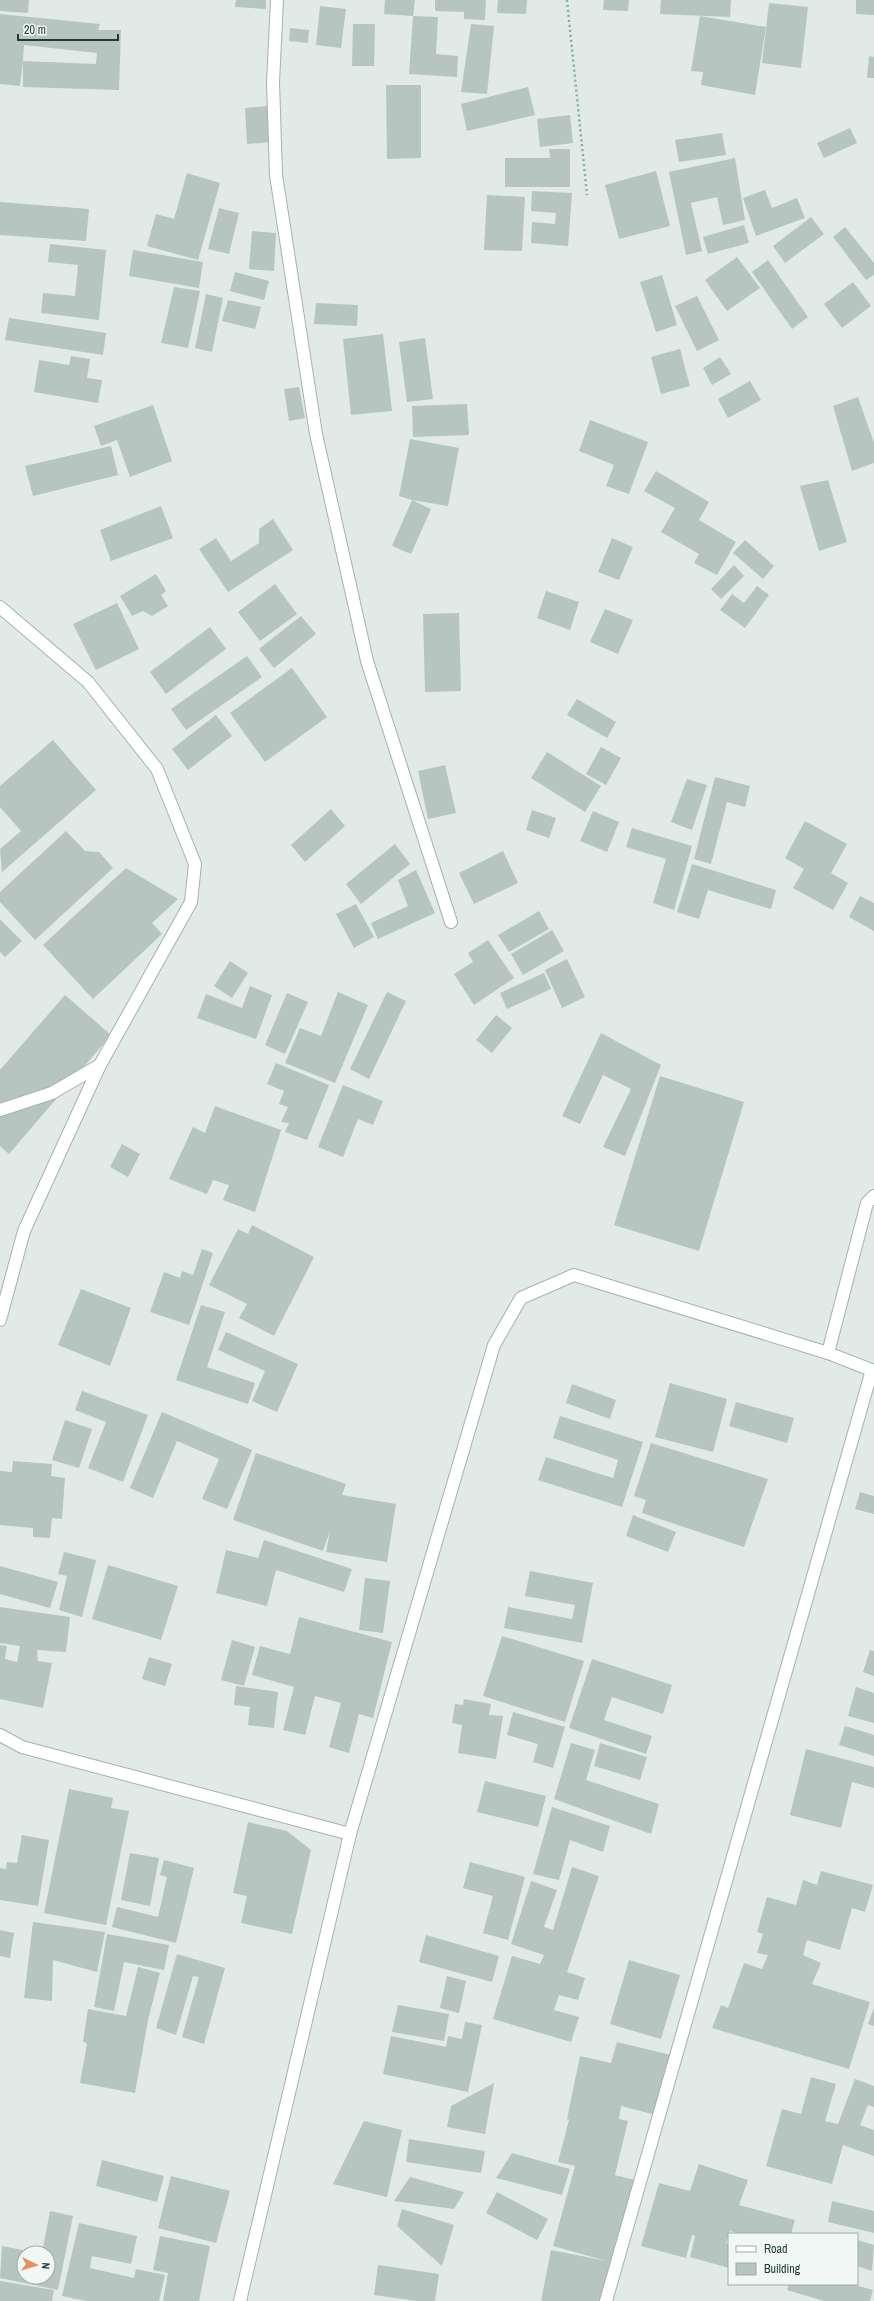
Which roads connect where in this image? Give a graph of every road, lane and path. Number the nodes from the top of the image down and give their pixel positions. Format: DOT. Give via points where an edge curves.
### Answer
graph roads {
  1 [pos="277,0"];
  2 [pos="566,0"];
  3 [pos="587,195"];
  4 [pos="0,607"];
  5 [pos="451,922"];
  6 [pos="100,1065"];
  7 [pos="0,1110"];
  8 [pos="874,1196"];
  9 [pos="0,1320"];
  10 [pos="828,1353"];
  11 [pos="873,1370"];
  12 [pos="0,1735"];
  13 [pos="350,1834"];
  14 [pos="240,2301"];
  15 [pos="606,2301"];
  1 -- 5 [label="street" via="273,82 276,175 316,434 368,661"];
  2 -- 3 [label="path"];
  4 -- 6 [label="street" via="88,682 157,769 195,864 191,902"];
  6 -- 7 [label="street" via="52,1093"];
  6 -- 9 [label="street" via="24,1231"];
  8 -- 10 [label="street" via="867,1203"];
  10 -- 11 [label="street"];
  10 -- 13 [label="street" via="574,1275 521,1298 494,1345"];
  11 -- 15 [label="street"];
  12 -- 13 [label="street" via="22,1746"];
  13 -- 14 [label="street"];
}
